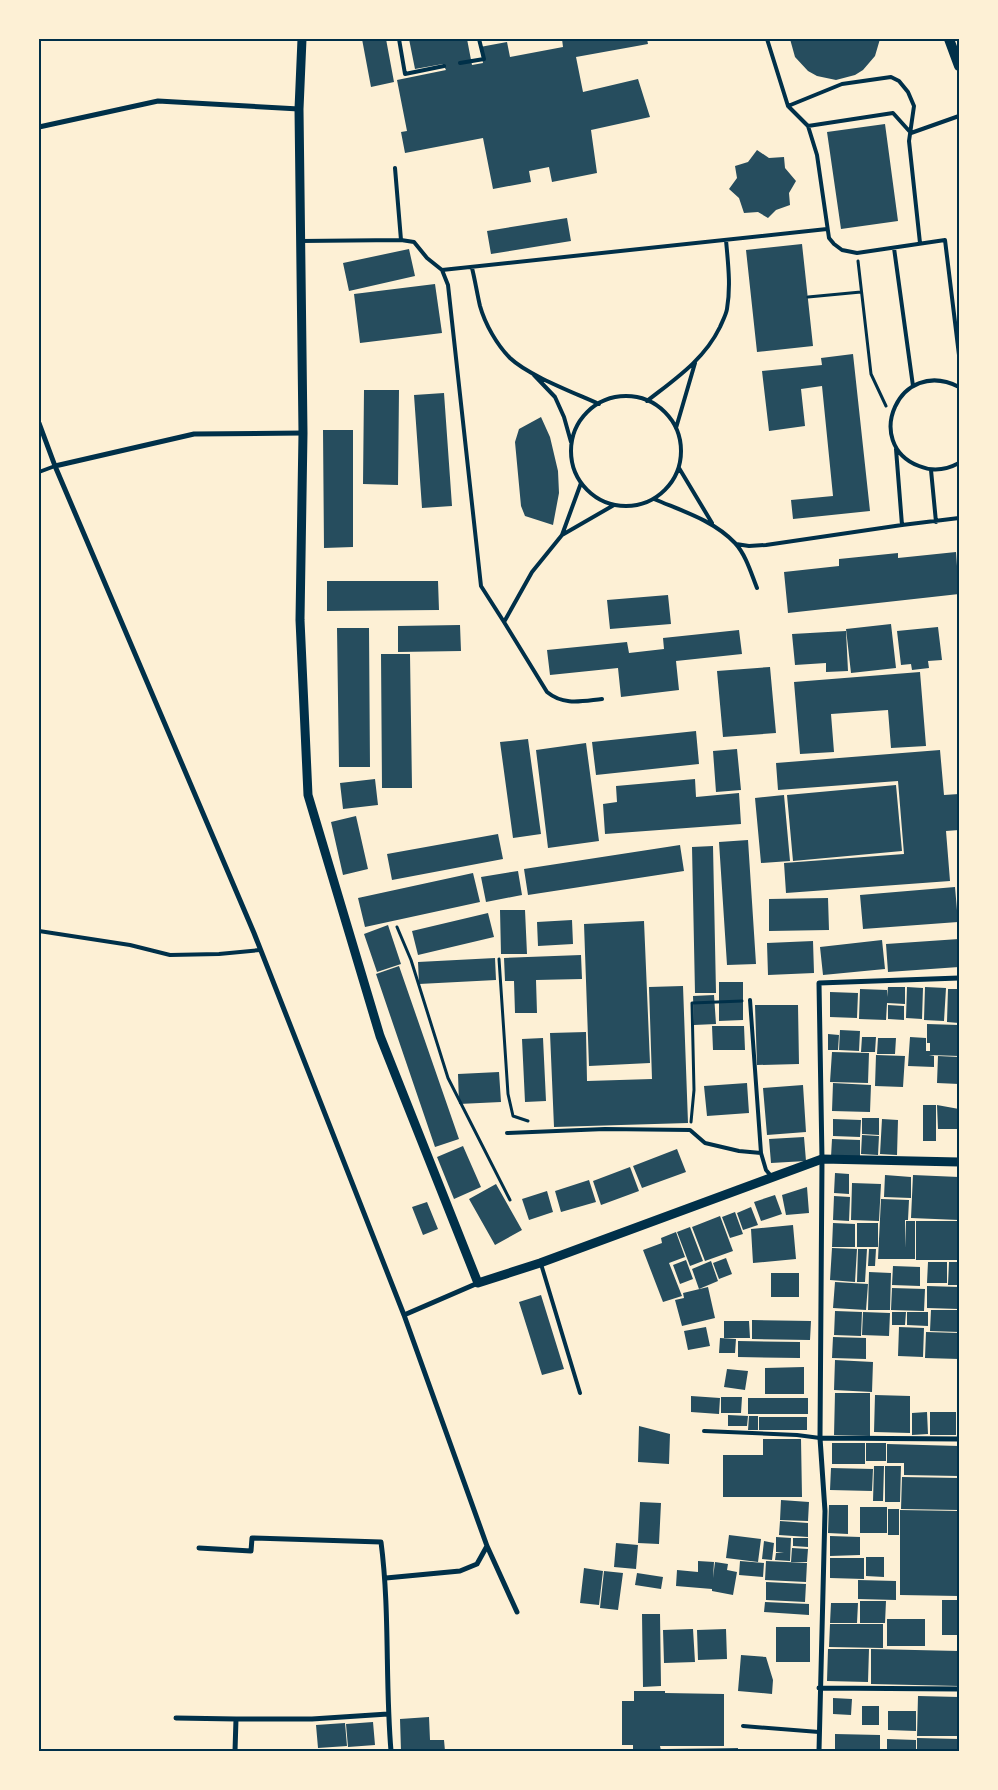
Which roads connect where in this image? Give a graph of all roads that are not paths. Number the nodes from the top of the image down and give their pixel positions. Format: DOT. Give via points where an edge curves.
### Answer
graph roads {
  1 [pos="302,39"];
  2 [pos="399,39"];
  3 [pos="479,39"];
  4 [pos="767,39"];
  5 [pos="949,39"];
  6 [pos="460,63"];
  7 [pos="444,66"];
  8 [pos="959,66"];
  9 [pos="788,106"];
  10 [pos="299,109"];
  11 [pos="959,116"];
  12 [pos="808,126"];
  13 [pos="39,127"];
  14 [pos="911,133"];
  15 [pos="395,168"];
  16 [pos="827,229"];
  17 [pos="401,240"];
  18 [pos="726,240"];
  19 [pos="301,241"];
  20 [pos="920,244"];
  21 [pos="894,248"];
  22 [pos="472,268"];
  23 [pos="442,270"];
  24 [pos="959,355"];
  25 [pos="695,363"];
  26 [pos="533,373"];
  27 [pos="913,386"];
  28 [pos="959,387"];
  29 [pos="647,401"];
  30 [pos="599,404"];
  31 [pos="39,423"];
  32 [pos="676,428"];
  33 [pos="303,433"];
  34 [pos="572,443"];
  35 [pos="896,447"];
  36 [pos="959,463"];
  37 [pos="55,466"];
  38 [pos="679,468"];
  39 [pos="931,470"];
  40 [pos="39,472"];
  41 [pos="581,483"];
  42 [pos="654,499"];
  43 [pos="615,505"];
  44 [pos="959,518"];
  45 [pos="936,522"];
  46 [pos="712,523"];
  47 [pos="902,525"];
  48 [pos="562,535"];
  49 [pos="736,544"];
  50 [pos="757,588"];
  51 [pos="504,622"];
  52 [pos="602,699"];
  53 [pos="39,931"];
  54 [pos="260,950"];
  55 [pos="959,978"];
  56 [pos="750,1000"];
  57 [pos="507,1133"];
  58 [pos="761,1153"];
  59 [pos="822,1160"];
  60 [pos="959,1162"];
  61 [pos="772,1177"];
  62 [pos="540,1263"];
  63 [pos="478,1283"];
  64 [pos="404,1315"];
  65 [pos="580,1394"];
  66 [pos="704,1431"];
  67 [pos="820,1438"];
  68 [pos="959,1439"];
  69 [pos="487,1546"];
  70 [pos="199,1548"];
  71 [pos="386,1578"];
  72 [pos="517,1612"];
  73 [pos="819,1688"];
  74 [pos="959,1688"];
  75 [pos="388,1714"];
  76 [pos="176,1718"];
  77 [pos="236,1719"];
  78 [pos="743,1726"];
  79 [pos="819,1732"];
  80 [pos="235,1751"];
  81 [pos="392,1751"];
  82 [pos="819,1751"];
  1 -- 10 [label="street"];
  2 -- 7 [label="lane" via="405,74"];
  3 -- 6 [label="lane" via="484,59"];
  4 -- 9 [label="lane"];
  5 -- 8 [label="main road"];
  9 -- 12 [label="lane"];
  9 -- 14 [label="lane" via="842,84 891,77 900,81 914,106"];
  10 -- 13 [label="street" via="158,101"];
  10 -- 19 [label="street"];
  11 -- 14 [label="lane"];
  12 -- 14 [label="lane" via="893,113"];
  12 -- 16 [label="lane" via="817,154"];
  14 -- 20 [label="lane" via="909,141"];
  15 -- 17 [label="lane"];
  16 -- 18 [label="lane"];
  16 -- 21 [label="lane" via="829,238 842,250 857,253"];
  17 -- 19 [label="lane"];
  17 -- 23 [label="lane" via="414,242"];
  18 -- 22 [label="lane"];
  18 -- 25 [label="lane" via="730,284 727,312 707,349"];
  19 -- 33 [label="street"];
  20 -- 21 [label="lane"];
  20 -- 24 [label="lane" via="944,240"];
  21 -- 27 [label="lane"];
  22 -- 23 [label="lane"];
  22 -- 26 [label="lane" via="480,307 494,336 511,358"];
  23 -- 51 [label="lane" via="448,285 481,586"];
  25 -- 29 [label="lane"];
  25 -- 32 [label="lane"];
  26 -- 30 [label="lane"];
  26 -- 34 [label="lane" via="554,398"];
  27 -- 28 [label="lane" via="941,380"];
  27 -- 35 [label="lane" via="898,399 891,418 891,433"];
  29 -- 30 [label="lane" via="627,397"];
  29 -- 32 [label="lane" via="664,412"];
  30 -- 34 [label="lane" via="578,425"];
  31 -- 37 [label="street"];
  32 -- 38 [label="lane" via="681,447"];
  33 -- 37 [label="street" via="194,434"];
  33 -- 63 [label="street" via="300,620 308,795 380,1036"];
  34 -- 41 [label="lane" via="572,464"];
  35 -- 39 [label="lane" via="915,465"];
  35 -- 47 [label="lane"];
  36 -- 39 [label="lane"];
  37 -- 40 [label="lane"];
  37 -- 54 [label="street"];
  38 -- 42 [label="lane" via="670,486"];
  38 -- 46 [label="lane"];
  39 -- 45 [label="lane"];
  41 -- 43 [label="lane" via="596,497"];
  41 -- 48 [label="lane"];
  42 -- 43 [label="lane" via="635,506"];
  42 -- 46 [label="lane"];
  43 -- 48 [label="lane"];
  44 -- 45 [label="lane"];
  45 -- 47 [label="lane"];
  46 -- 49 [label="lane"];
  47 -- 49 [label="lane" via="766,545"];
  48 -- 51 [label="lane" via="532,572"];
  49 -- 50 [label="lane"];
  51 -- 52 [label="lane" via="547,692 555,699 564,702"];
  53 -- 54 [label="lane" via="170,955"];
  54 -- 64 [label="street"];
  55 -- 59 [label="street" via="819,983"];
  56 -- 58 [label="lane"];
  57 -- 58 [label="lane" via="690,1130 705,1143"];
  58 -- 61 [label="lane" via="766,1170"];
  59 -- 60 [label="street"];
  59 -- 61 [label="street"];
  59 -- 67 [label="street"];
  61 -- 62 [label="street"];
  62 -- 63 [label="street"];
  62 -- 65 [label="lane"];
  63 -- 64 [label="street"];
  64 -- 69 [label="street"];
  66 -- 67 [label="lane"];
  67 -- 68 [label="street"];
  67 -- 73 [label="street" via="825,1512"];
  69 -- 71 [label="street" via="477,1564 460,1571"];
  69 -- 72 [label="street"];
  70 -- 71 [label="street" via="251,1552 252,1538 381,1542"];
  71 -- 75 [label="street"];
  73 -- 74 [label="street"];
  73 -- 79 [label="street"];
  75 -- 77 [label="street"];
  75 -- 81 [label="street"];
  76 -- 77 [label="street"];
  77 -- 80 [label="street"];
  78 -- 79 [label="lane"];
  79 -- 82 [label="street"];
}
